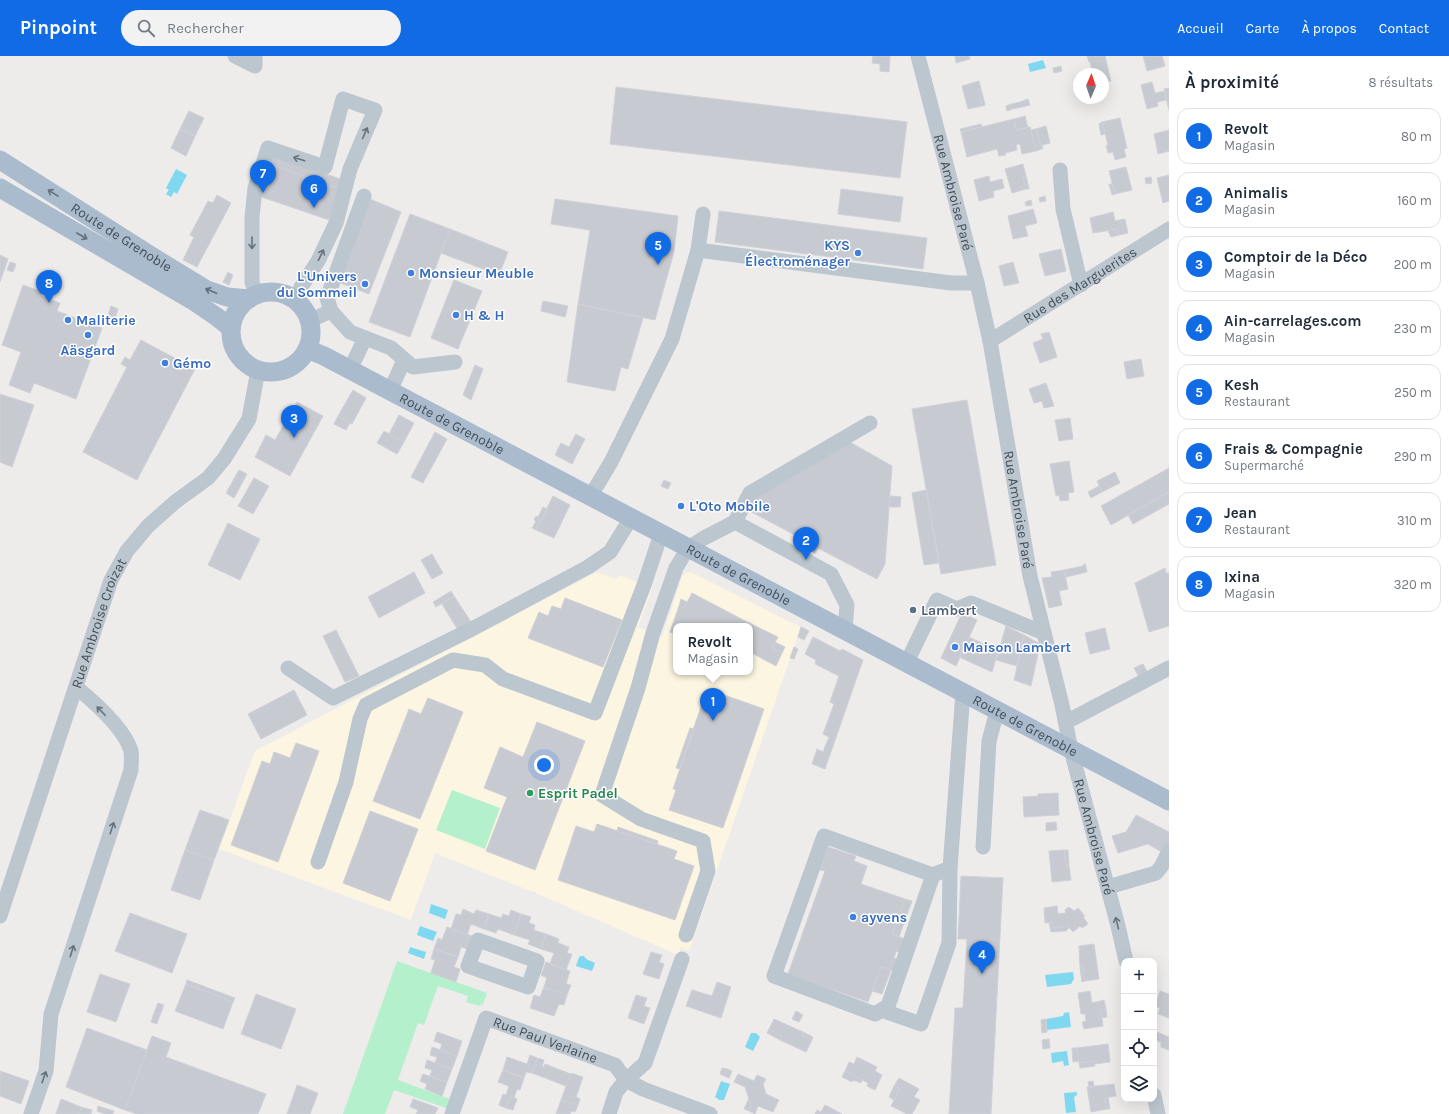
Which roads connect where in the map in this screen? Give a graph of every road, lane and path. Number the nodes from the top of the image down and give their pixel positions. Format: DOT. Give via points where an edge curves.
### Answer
graph roads {
  1 [pos="235,56"];
  2 [pos="255,56"];
  3 [pos="918,56"];
  4 [pos="0,160"];
  5 [pos="326,167"];
  6 [pos="350,169"];
  7 [pos="1060,170"];
  8 [pos="0,188"];
  9 [pos="364,196"];
  10 [pos="703,214"];
  11 [pos="1169,229"];
  12 [pos="698,250"];
  13 [pos="977,283"];
  14 [pos="1081,285"];
  15 [pos="252,297"];
  16 [pos="296,301"];
  17 [pos="331,311"];
  18 [pos="309,321"];
  19 [pos="231,328"];
  20 [pos="364,338"];
  21 [pos="990,341"];
  22 [pos="307,349"];
  23 [pos="404,360"];
  24 [pos="455,362"];
  25 [pos="258,370"];
  26 [pos="350,370"];
  27 [pos="390,391"];
  28 [pos="870,423"];
  29 [pos="590,497"];
  30 [pos="632,518"];
  31 [pos="735,522"];
  32 [pos="661,534"];
  33 [pos="688,548"];
  34 [pos="845,630"];
  35 [pos="1044,633"];
  36 [pos="907,662"];
  37 [pos="288,668"];
  38 [pos="1169,668"];
  39 [pos="76,687"];
  40 [pos="963,692"];
  41 [pos="997,710"];
  42 [pos="1066,722"];
  43 [pos="1071,750"];
  44 [pos="1169,801"];
  45 [pos="983,847"];
  46 [pos="1169,851"];
  47 [pos="318,862"];
  48 [pos="950,868"];
  49 [pos="1162,871"];
  50 [pos="933,875"];
  51 [pos="1108,887"];
  52 [pos="0,916"];
  53 [pos="686,935"];
  54 [pos="1125,958"];
  55 [pos="682,959"];
  56 [pos="881,1010"];
  57 [pos="626,1080"];
  58 [pos="31,1114"];
  59 [pos="452,1114"];
  60 [pos="609,1114"];
  61 [pos="710,1114"];
  1 -- 2 [label="street" via="255,66"];
  3 -- 13 [label="street, Rue Ambroise Paré"];
  15 -- 4 [label="main road, Route de Grenoble, one-way" via="227,297 207,290"];
  5 -- 6 [label="street" via="335,162"];
  6 -- 5 [label="street, one-way" via="375,110 343,99"];
  5 -- 15 [label="street, one-way" via="268,148 255,188 252,217"];
  16 -- 6 [label="street, one-way" via="336,223"];
  7 -- 14 [label="street" via="1063,209"];
  8 -- 19 [label="main road, Route de Grenoble, one-way" via="192,300"];
  9 -- 17 [label="street" via="327,298"];
  10 -- 12 [label="street"];
  11 -- 14 [label="street, Rue des Marguerites"];
  12 -- 13 [label="street" via="951,283"];
  12 -- 29 [label="street" via="672,340"];
  13 -- 21 [label="street, Rue Ambroise Paré"];
  14 -- 21 [label="street, Rue des Marguerites"];
  15 -- 16 [label="main road" via="277,293"];
  15 -- 19 [label="main road" via="240,307"];
  16 -- 18 [label="main road"];
  17 -- 18 [label="street"];
  17 -- 20 [label="street" via="350,332"];
  18 -- 22 [label="main road"];
  19 -- 25 [label="main road" via="231,340 236,353 246,364"];
  20 -- 23 [label="street" via="391,348"];
  20 -- 26 [label="street"];
  21 -- 35 [label="street, Rue Ambroise Paré" via="1030,576"];
  22 -- 25 [label="main road" via="292,366 270,372"];
  22 -- 26 [label="main road, Route de Grenoble"];
  23 -- 24 [label="street" via="412,367"];
  23 -- 27 [label="street"];
  25 -- 39 [label="street, Rue Ambroise Croizat" via="249,419 224,459 208,478 148,526 127,551 111,580"];
  26 -- 27 [label="main road, Route de Grenoble"];
  27 -- 29 [label="main road, Route de Grenoble"];
  28 -- 31 [label="street" via="750,493"];
  29 -- 30 [label="main road, Route de Grenoble"];
  30 -- 32 [label="main road, Route de Grenoble"];
  30 -- 37 [label="street" via="610,552 588,567 472,629 333,698"];
  31 -- 33 [label="street"];
  31 -- 34 [label="street" via="830,574 847,605"];
  32 -- 33 [label="main road, Route de Grenoble"];
  32 -- 47 [label="street" via="595,713 503,679 485,665 453,660 366,705 360,719 346,782"];
  33 -- 34 [label="main road, Route de Grenoble"];
  33 -- 53 [label="street" via="676,568 653,633 638,688 602,795 641,819 702,841 708,871"];
  34 -- 36 [label="main road, Route de Grenoble"];
  35 -- 36 [label="street" via="971,603 957,609 937,600"];
  35 -- 42 [label="street, Rue Ambroise Paré"];
  36 -- 40 [label="main road, Route de Grenoble"];
  38 -- 42 [label="street"];
  39 -- 52 [label="street, Rue Ambroise Croizat"];
  58 -- 39 [label="street, one-way" via="46,1071 51,1014 131,770 131,751 121,731"];
  40 -- 41 [label="main road, Route de Grenoble"];
  40 -- 48 [label="street"];
  41 -- 43 [label="main road, Route de Grenoble"];
  41 -- 45 [label="street" via="989,741"];
  42 -- 43 [label="street, Rue Ambroise Paré"];
  43 -- 44 [label="main road, Route de Grenoble"];
  43 -- 51 [label="street, Rue Ambroise Paré"];
  46 -- 49 [label="street"];
  48 -- 50 [label="street"];
  48 -- 56 [label="street" via="949,943 921,1024"];
  49 -- 51 [label="street"];
  50 -- 56 [label="street" via="888,1006"];
  50 -- 56 [label="street" via="824,836 774,976 875,1014"];
  54 -- 51 [label="street, Rue Ambroise Paré, one-way"];
  55 -- 57 [label="street" via="645,1063"];
  57 -- 59 [label="street, Rue Paul Verlaine" via="616,1064 486,1018"];
  57 -- 60 [label="street" via="616,1092"];
  57 -- 61 [label="street, Rue Paul Verlaine"];
}
